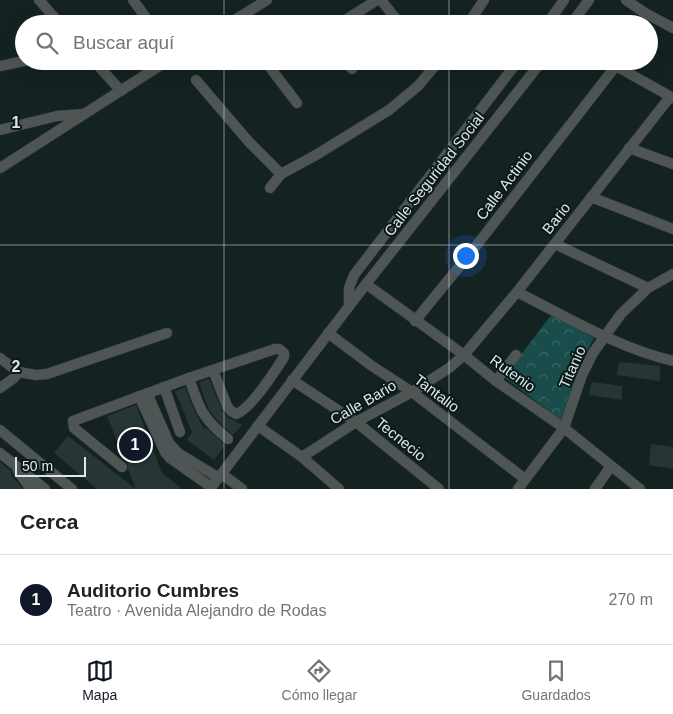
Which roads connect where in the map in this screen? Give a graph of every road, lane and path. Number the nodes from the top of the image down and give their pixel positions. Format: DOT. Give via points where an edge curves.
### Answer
graph roads {
  1 [pos="40,0"];
  2 [pos="133,0"];
  3 [pos="267,0"];
  4 [pos="377,0"];
  5 [pos="381,0"];
  6 [pos="484,0"];
  7 [pos="564,0"];
  8 [pos="589,0"];
  9 [pos="626,0"];
  10 [pos="52,15"];
  11 [pos="144,15"];
  12 [pos="243,15"];
  13 [pos="353,15"];
  14 [pos="393,15"];
  15 [pos="474,15"];
  16 [pos="553,15"];
  17 [pos="578,15"];
  18 [pos="649,15"];
  19 [pos="658,20"];
  20 [pos="673,28"];
  21 [pos="15,63"];
  22 [pos="0,66"];
  23 [pos="102,70"];
  24 [pos="153,70"];
  25 [pos="192,70"];
  26 [pos="275,70"];
  27 [pos="432,70"];
  28 [pos="511,70"];
  29 [pos="535,70"];
  30 [pos="607,70"];
  31 [pos="622,70"];
  32 [pos="196,80"];
  33 [pos="121,91"];
  34 [pos="671,97"];
  35 [pos="297,103"];
  36 [pos="84,114"];
  37 [pos="0,130"];
  38 [pos="630,148"];
  39 [pos="673,164"];
  40 [pos="0,168"];
  41 [pos="281,174"];
  42 [pos="270,188"];
  43 [pos="591,197"];
  44 [pos="673,229"];
  45 [pos="555,244"];
  46 [pos="673,274"];
  47 [pos="366,284"];
  48 [pos="648,288"];
  49 [pos="518,292"];
  50 [pos="349,306"];
  51 [pos="415,321"];
  52 [pos="167,333"];
  53 [pos="328,333"];
  54 [pos="604,336"];
  55 [pos="516,355"];
  56 [pos="464,356"];
  57 [pos="0,358"];
  58 [pos="671,358"];
  59 [pos="213,370"];
  60 [pos="18,372"];
  61 [pos="189,378"];
  62 [pos="292,380"];
  63 [pos="496,381"];
  64 [pos="164,387"];
  65 [pos="0,388"];
  66 [pos="412,392"];
  67 [pos="143,395"];
  68 [pos="356,422"];
  69 [pos="258,426"];
  70 [pos="564,428"];
  71 [pos="0,430"];
  72 [pos="180,432"];
  73 [pos="228,439"];
  74 [pos="0,453"];
  75 [pos="302,457"];
  76 [pos="15,466"];
  77 [pos="610,466"];
  78 [pos="122,467"];
  79 [pos="221,476"];
  80 [pos="525,479"];
  81 [pos="211,488"];
  82 [pos="334,488"];
  83 [pos="31,489"];
  84 [pos="45,489"];
  85 [pos="72,489"];
  86 [pos="242,489"];
  87 [pos="440,489"];
  88 [pos="518,489"];
  89 [pos="595,489"];
  90 [pos="640,489"];
  1 -- 10 [label="street"];
  2 -- 11 [label="street"];
  3 -- 12 [label="street"];
  4 -- 13 [label="street"];
  5 -- 14 [label="street"];
  6 -- 15 [label="street"];
  7 -- 16 [label="street"];
  8 -- 17 [label="street"];
  9 -- 18 [label="street"];
  19 -- 20 [label="street"];
  21 -- 22 [label="street"];
  23 -- 33 [label="street"];
  24 -- 33 [label="street"];
  25 -- 32 [label="path"];
  26 -- 35 [label="street"];
  27 -- 41 [label="street" via="389,110"];
  28 -- 50 [label="street, Calle Seguridad Social" via="354,274 349,288"];
  29 -- 47 [label="street, Calle Seguridad Social"];
  30 -- 51 [label="street, Calle Actinio" via="476,246"];
  31 -- 34 [label="street"];
  32 -- 41 [label="street"];
  33 -- 36 [label="street"];
  34 -- 38 [label="street, Bario"];
  36 -- 37 [label="street" via="57,116"];
  36 -- 40 [label="street"];
  38 -- 39 [label="street"];
  38 -- 43 [label="street, Bario"];
  41 -- 42 [label="street"];
  43 -- 44 [label="street"];
  43 -- 45 [label="street, Bario"];
  45 -- 48 [label="street"];
  45 -- 49 [label="street, Bario"];
  46 -- 48 [label="street, Titanio"];
  47 -- 50 [label="street, Calle Seguridad Social"];
  47 -- 51 [label="street, Rutenio"];
  48 -- 54 [label="street, Titanio"];
  49 -- 54 [label="street"];
  49 -- 56 [label="street, Bario"];
  50 -- 53 [label="street, Calle Seguridad Social"];
  51 -- 56 [label="street, Rutenio"];
  52 -- 60 [label="street" via="47,374"];
  53 -- 62 [label="street, Calle Seguridad Social"];
  53 -- 66 [label="street, Tantalio"];
  54 -- 58 [label="street"];
  54 -- 70 [label="street, Titanio" via="582,375"];
  55 -- 63 [label="street"];
  56 -- 63 [label="street, Rutenio"];
  56 -- 66 [label="street, Calle Bario"];
  57 -- 60 [label="street"];
  59 -- 59 [label="street" via="275,349 284,353 270,378 236,414 227,406"];
  59 -- 61 [label="street"];
  60 -- 65 [label="street"];
  61 -- 64 [label="street"];
  61 -- 73 [label="street" via="202,414"];
  62 -- 68 [label="street, Tecnecio"];
  62 -- 69 [label="street, Calle Seguridad Social"];
  63 -- 70 [label="street, Rutenio"];
  64 -- 67 [label="street"];
  64 -- 72 [label="street"];
  66 -- 68 [label="street, Calle Bario"];
  66 -- 80 [label="street, Tantalio"];
  67 -- 78 [label="street" via="75,419 72,423"];
  67 -- 79 [label="street" via="169,444 178,453"];
  67 -- 81 [label="street" via="164,452"];
  68 -- 75 [label="street, Calle Bario"];
  68 -- 87 [label="street, Tecnecio"];
  69 -- 75 [label="street"];
  69 -- 79 [label="street, Calle Seguridad Social"];
  70 -- 77 [label="street, Rutenio"];
  70 -- 80 [label="street, Titanio"];
  71 -- 85 [label="street"];
  74 -- 76 [label="street"];
  75 -- 82 [label="street"];
  76 -- 83 [label="street"];
  76 -- 84 [label="street"];
  77 -- 89 [label="street"];
  77 -- 90 [label="street, Rutenio"];
  79 -- 81 [label="street, Calle Seguridad Social"];
  79 -- 86 [label="street"];
  80 -- 88 [label="street, Titanio"];
}
